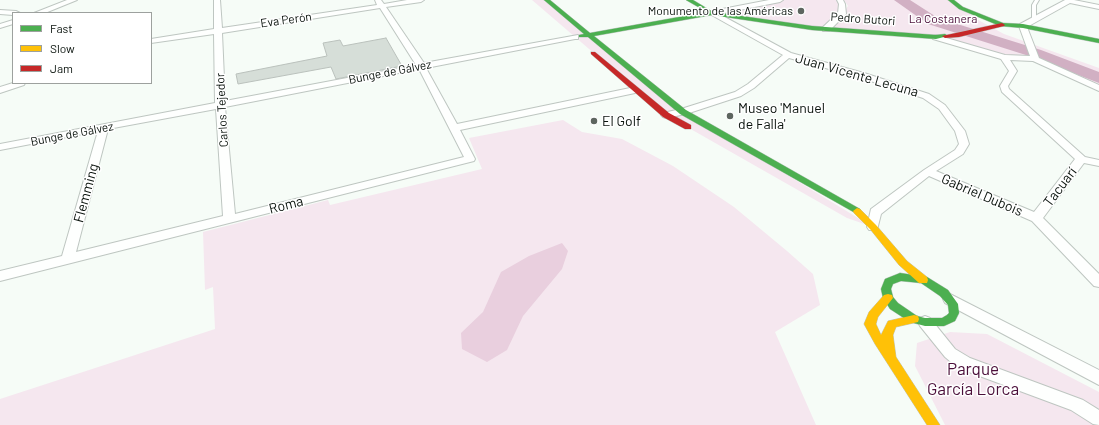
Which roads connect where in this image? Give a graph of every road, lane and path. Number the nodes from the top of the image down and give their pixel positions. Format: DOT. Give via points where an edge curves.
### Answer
graph roads {
  1 [pos="74,0"];
  2 [pos="217,0"];
  3 [pos="421,0"];
  4 [pos="547,0"];
  5 [pos="689,0"];
  6 [pos="780,0"];
  7 [pos="840,0"];
  8 [pos="951,0"];
  9 [pos="1037,0"];
  10 [pos="1070,1"];
  11 [pos="380,3"];
  12 [pos="1099,7"];
  13 [pos="0,12"];
  14 [pos="41,12"];
  15 [pos="12,13"];
  16 [pos="712,13"];
  17 [pos="1034,20"];
  18 [pos="12,22"];
  19 [pos="1002,25"];
  20 [pos="0,26"];
  21 [pos="1023,26"];
  22 [pos="564,27"];
  23 [pos="826,29"];
  24 [pos="219,30"];
  25 [pos="589,34"];
  26 [pos="575,36"];
  27 [pos="936,37"];
  28 [pos="152,41"];
  29 [pos="1099,41"];
  30 [pos="788,55"];
  31 [pos="1004,57"];
  32 [pos="1034,57"];
  33 [pos="421,66"];
  34 [pos="18,84"];
  35 [pos="1099,88"];
  36 [pos="0,90"];
  37 [pos="634,90"];
  38 [pos="220,105"];
  39 [pos="683,112"];
  40 [pos="666,115"];
  41 [pos="104,127"];
  42 [pos="454,128"];
  43 [pos="693,130"];
  44 [pos="0,147"];
  45 [pos="1081,159"];
  46 [pos="1099,163"];
  47 [pos="928,172"];
  48 [pos="1036,218"];
  49 [pos="229,220"];
  50 [pos="854,220"];
  51 [pos="873,227"];
  52 [pos="68,259"];
  53 [pos="888,261"];
  54 [pos="0,276"];
  55 [pos="923,280"];
  56 [pos="1099,282"];
  57 [pos="888,298"];
  58 [pos="950,299"];
  59 [pos="919,320"];
  60 [pos="890,358"];
  61 [pos="1099,378"];
  62 [pos="1099,418"];
  63 [pos="934,425"];
  1 -- 14 [label="street"];
  2 -- 24 [label="street, Carlos Tejedor"];
  3 -- 11 [label="street, Eva Perón"];
  4 -- 25 [label="street"];
  5 -- 16 [label="street"];
  6 -- 16 [label="street, Bunge de Gálvez"];
  7 -- 23 [label="street" via="842,14"];
  8 -- 19 [label="street" via="961,8"];
  9 -- 17 [label="lane" via="1034,5"];
  10 -- 12 [label="street"];
  10 -- 17 [label="street"];
  11 -- 24 [label="street, Eva Perón"];
  11 -- 33 [label="street, Roma"];
  13 -- 15 [label="street"];
  16 -- 23 [label="street, Pedro Butori"];
  16 -- 25 [label="street, Bunge de Gálvez"];
  16 -- 30 [label="street, Juan Vicente Lecuna"];
  17 -- 21 [label="street"];
  18 -- 20 [label="street"];
  19 -- 21 [label="street"];
  19 -- 27 [label="street" via="959,35"];
  21 -- 29 [label="street"];
  21 -- 32 [label="street"];
  22 -- 26 [label="street"];
  23 -- 27 [label="street, Pedro Butori"];
  24 -- 28 [label="street, Eva Perón"];
  24 -- 38 [label="street, Carlos Tejedor"];
  25 -- 26 [label="street, Bunge de Gálvez"];
  25 -- 39 [label="street"];
  26 -- 33 [label="street, Bunge de Gálvez"];
  26 -- 37 [label="street"];
  27 -- 31 [label="street, Pedro Butori"];
  30 -- 39 [label="street" via="738,94"];
  30 -- 47 [label="street, Juan Vicente Lecuna" via="912,91 926,96 942,107 960,131 964,144 959,152"];
  31 -- 32 [label="street, Pedro Butori"];
  31 -- 45 [label="street, Tacuarí" via="1012,69 1004,86 1006,90"];
  32 -- 35 [label="street"];
  33 -- 38 [label="street, Bunge de Gálvez"];
  33 -- 42 [label="street, Roma"];
  34 -- 36 [label="street"];
  37 -- 40 [label="street"];
  37 -- 42 [label="street"];
  38 -- 41 [label="street, Bunge de Gálvez"];
  38 -- 49 [label="street, Carlos Tejedor"];
  39 -- 40 [label="street"];
  39 -- 51 [label="street" via="855,209"];
  40 -- 43 [label="street"];
  41 -- 44 [label="street, Bunge de Gálvez"];
  41 -- 52 [label="street, Flemming"];
  42 -- 49 [label="street, Roma" via="470,159"];
  45 -- 46 [label="street"];
  45 -- 48 [label="street, Tacuarí"];
  47 -- 48 [label="street, Gabriel Dubois"];
  47 -- 51 [label="street, Juan Vicente Lecuna" via="875,212"];
  48 -- 56 [label="street, Tacuarí"];
  49 -- 52 [label="street, Roma"];
  50 -- 51 [label="street"];
  51 -- 53 [label="street"];
  51 -- 55 [label="street" via="895,254"];
  52 -- 54 [label="street, Roma"];
  55 -- 57 [label="street" via="893,276 886,290"];
  55 -- 58 [label="street"];
  57 -- 59 [label="street" via="894,306"];
  57 -- 60 [label="street" via="872,316 870,324"];
  58 -- 59 [label="street" via="954,309 951,318 936,323"];
  58 -- 61 [label="street"];
  59 -- 60 [label="street" via="892,324 887,335"];
  59 -- 62 [label="street" via="950,353 964,363 1076,405"];
  60 -- 63 [label="street"];
}
